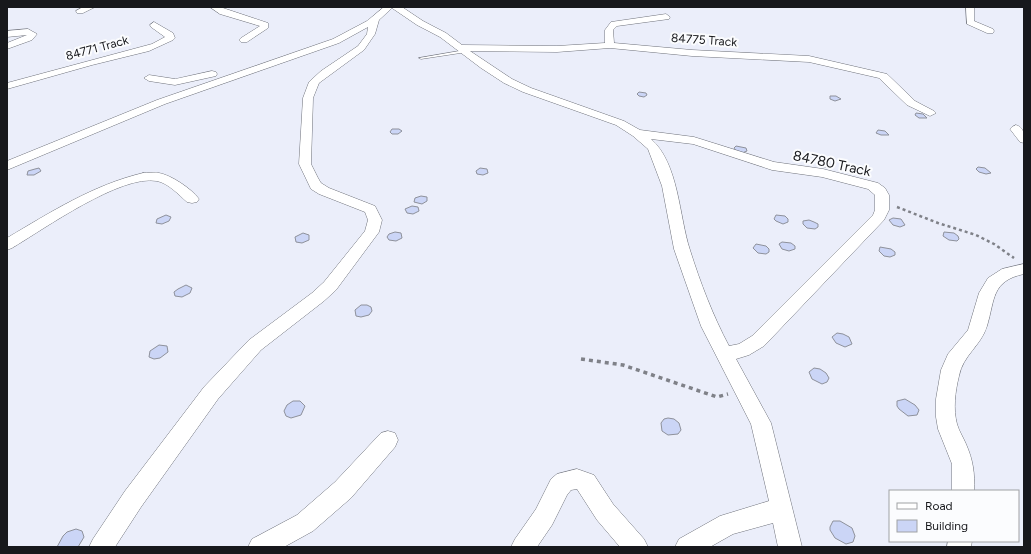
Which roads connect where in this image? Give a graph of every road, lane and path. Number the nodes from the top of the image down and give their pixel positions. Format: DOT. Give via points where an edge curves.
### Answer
graph roads {
  1 [pos="91,7"];
  2 [pos="214,7"];
  3 [pos="389,7"];
  4 [pos="396,7"];
  5 [pos="970,7"];
  6 [pos="80,11"];
  7 [pos="666,17"];
  8 [pos="375,19"];
  9 [pos="154,25"];
  10 [pos="990,31"];
  11 [pos="7,34"];
  12 [pos="244,40"];
  13 [pos="610,45"];
  14 [pos="7,46"];
  15 [pos="464,50"];
  16 [pos="421,58"];
  17 [pos="264,66"];
  18 [pos="149,78"];
  19 [pos="7,86"];
  20 [pos="930,113"];
  21 [pos="1016,129"];
  22 [pos="637,133"];
  23 [pos="1024,139"];
  24 [pos="7,166"];
  25 [pos="192,199"];
  26 [pos="882,200"];
  27 [pos="7,245"];
  28 [pos="1021,265"];
  29 [pos="724,354"];
  30 [pos="581,359"];
  31 [pos="744,391"];
  32 [pos="388,440"];
  33 [pos="963,490"];
  34 [pos="781,509"];
  35 [pos="101,547"];
  36 [pos="260,547"];
  37 [pos="523,547"];
  38 [pos="636,547"];
  39 [pos="687,547"];
  40 [pos="790,547"];
  1 -- 6 [label="street"];
  2 -- 12 [label="street" via="222,12 265,25"];
  3 -- 8 [label="street"];
  4 -- 15 [label="street"];
  5 -- 10 [label="street" via="970,22"];
  7 -- 13 [label="street" via="614,24 608,30"];
  8 -- 17 [label="street" via="336,41"];
  8 -- 35 [label="street" via="371,34 361,48 314,82 308,98 305,164 316,186 370,209 376,218 372,232 330,286 318,298 255,345 211,393 137,492"];
  9 -- 19 [label="street, 84771 Track" via="170,35 170,38 142,50"];
  11 -- 14 [label="street" via="33,34"];
  13 -- 15 [label="street, 84775 Track" via="557,49"];
  13 -- 20 [label="street, 84775 Track" via="823,62 883,76 911,103"];
  15 -- 16 [label="lane"];
  15 -- 22 [label="street" via="496,75 527,90 610,120"];
  17 -- 18 [label="street" via="242,67 175,82"];
  17 -- 24 [label="street" via="161,102"];
  21 -- 23 [label="street"];
  22 -- 26 [label="street, 84780 Track" via="702,143 765,165 822,173 872,186 880,191"];
  22 -- 29 [label="street" via="653,147 662,166 669,186 682,249 710,326"];
  25 -- 27 [label="street" via="162,177 147,176 134,179 98,191"];
  26 -- 28 [label="path" via="938,223 976,235 994,244"];
  26 -- 29 [label="street" via="882,210 872,225 758,341 743,350"];
  28 -- 33 [label="street" via="993,283 976,331 951,369 944,407 947,430 961,456"];
  29 -- 31 [label="street"];
  30 -- 31 [label="path" via="623,365 717,397"];
  31 -- 34 [label="street" via="761,423"];
  32 -- 36 [label="street" via="343,490 305,523"];
  34 -- 39 [label="street" via="728,524"];
  34 -- 40 [label="street"];
  37 -- 38 [label="street" via="544,517 559,487 564,481 577,479 586,482 605,512"];
}
